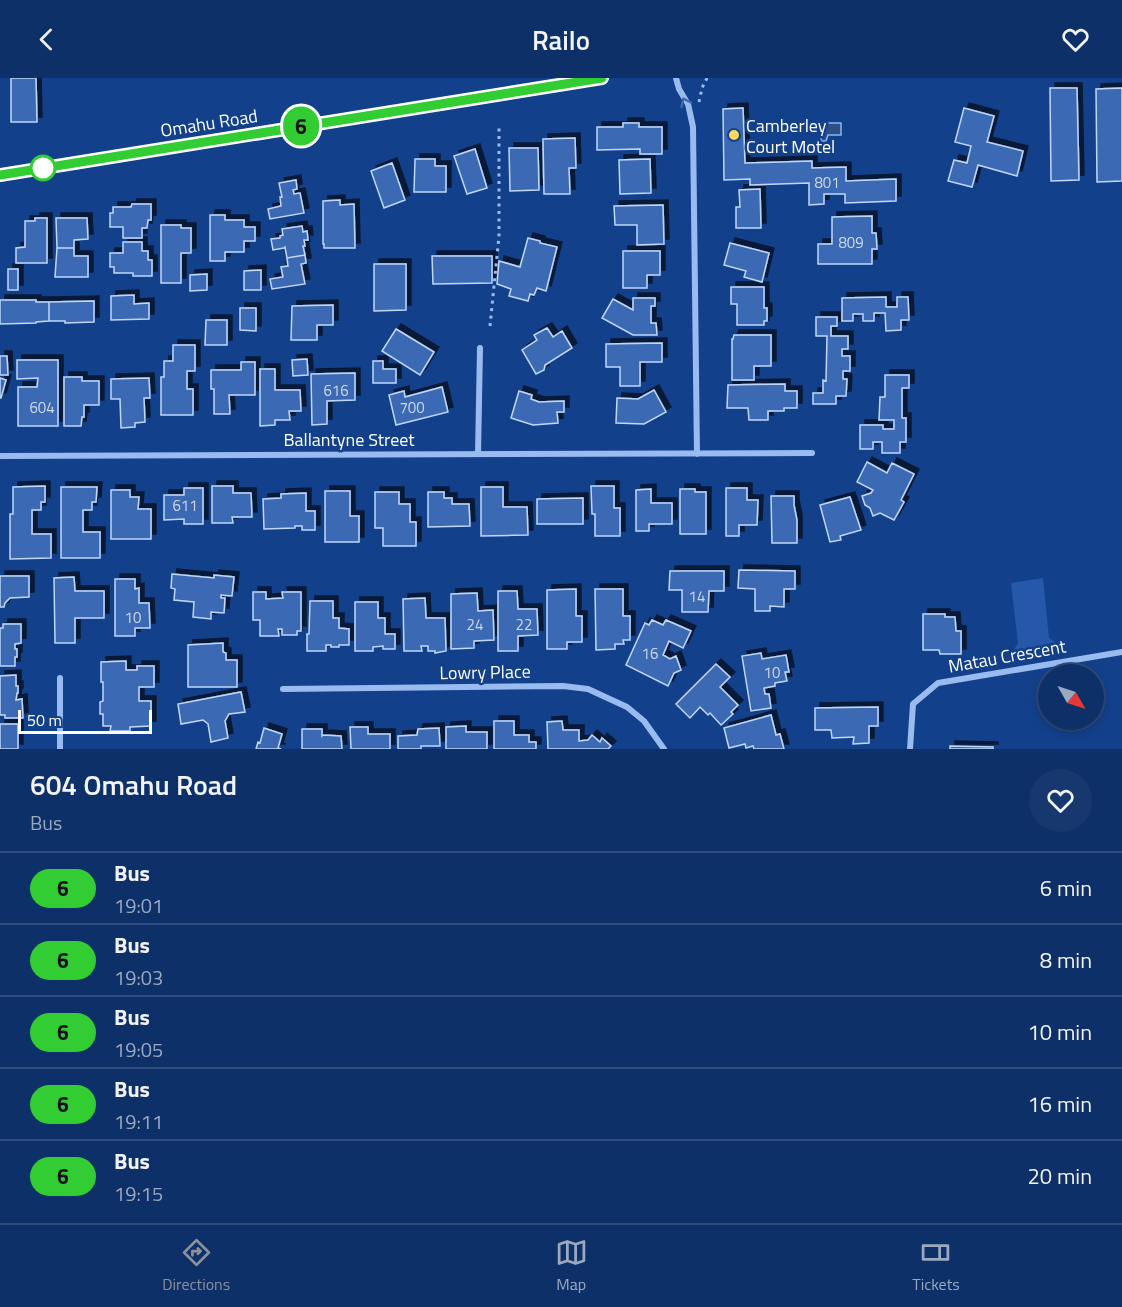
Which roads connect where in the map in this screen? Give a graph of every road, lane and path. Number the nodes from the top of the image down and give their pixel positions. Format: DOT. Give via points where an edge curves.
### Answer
graph roads {
  1 [pos="602,78"];
  2 [pos="676,78"];
  3 [pos="499,124"];
  4 [pos="0,175"];
  5 [pos="490,326"];
  6 [pos="480,348"];
  7 [pos="812,453"];
  8 [pos="478,454"];
  9 [pos="697,454"];
  10 [pos="0,456"];
  11 [pos="1122,652"];
  12 [pos="60,678"];
  13 [pos="284,689"];
  14 [pos="60,749"];
  15 [pos="664,749"];
  16 [pos="910,749"];
  1 -- 4 [label="main road, Omahu Road"];
  9 -- 2 [label="street, one-way" via="693,127"];
  3 -- 5 [label="path" via="499,236"];
  6 -- 8 [label="street"];
  7 -- 9 [label="street, Ballantyne Street"];
  8 -- 9 [label="street, Ballantyne Street"];
  8 -- 10 [label="street, Ballantyne Street"];
  11 -- 16 [label="street, Matau Crescent" via="938,683 914,704"];
  12 -- 14 [label="street"];
  13 -- 15 [label="street, Lowry Place" via="588,689 627,707 644,721"];
}
